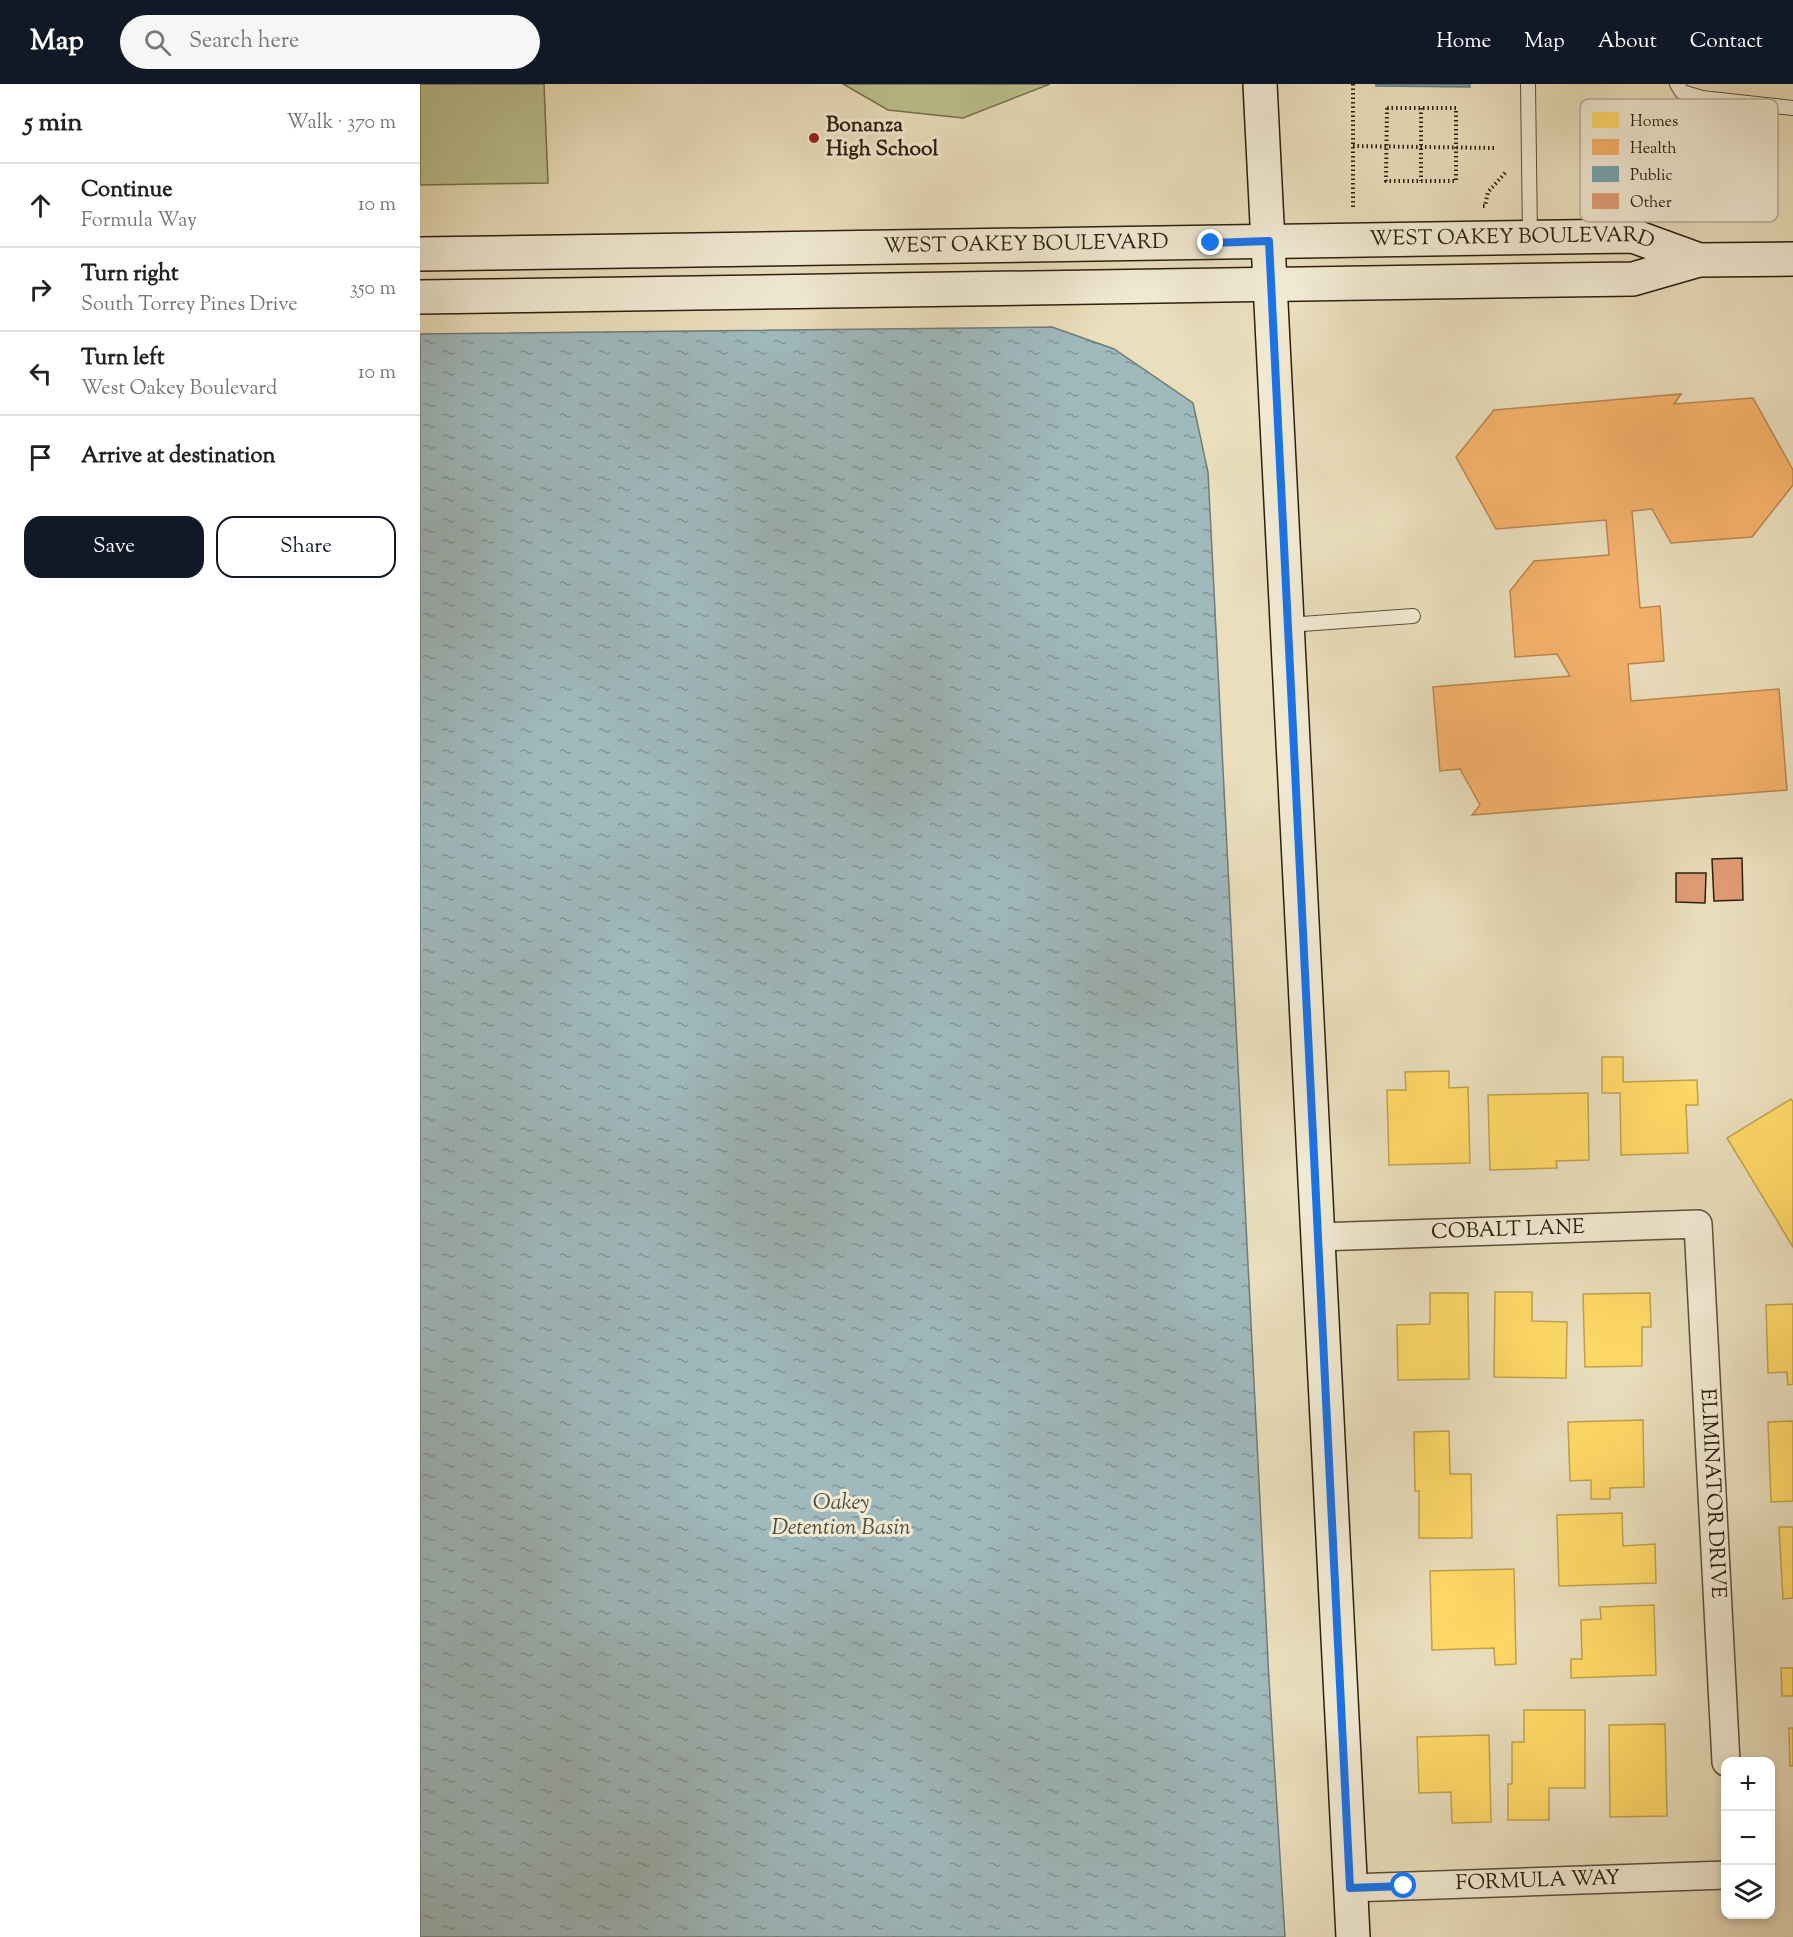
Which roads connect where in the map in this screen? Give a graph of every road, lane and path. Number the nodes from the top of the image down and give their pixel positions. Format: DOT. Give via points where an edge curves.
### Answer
graph roads {
  1 [pos="1260,84"];
  2 [pos="1353,84"];
  3 [pos="1528,84"];
  4 [pos="1677,84"];
  5 [pos="1711,99"];
  6 [pos="1778,106"];
  7 [pos="1421,108"];
  8 [pos="1793,108"];
  9 [pos="1353,146"];
  10 [pos="1387,146"];
  11 [pos="1421,146"];
  12 [pos="1456,147"];
  13 [pos="1494,148"];
  14 [pos="1509,169"];
  15 [pos="1421,181"];
  16 [pos="1473,206"];
  17 [pos="1365,207"];
  18 [pos="1530,237"];
  19 [pos="1269,241"];
  20 [pos="420,254"];
  21 [pos="1793,259"];
  22 [pos="1699,260"];
  23 [pos="1530,280"];
  24 [pos="1270,283"];
  25 [pos="420,297"];
  26 [pos="1413,616"];
  27 [pos="1288,625"];
  28 [pos="1698,1224"];
  29 [pos="1318,1237"];
  30 [pos="1726,1757"];
  31 [pos="1721,1875"];
  32 [pos="1350,1888"];
  33 [pos="1353,1937"];
  1 -- 19 [label="main road"];
  2 -- 9 [label="path"];
  3 -- 18 [label="lane"];
  4 -- 5 [label="lane" via="1682,92"];
  6 -- 8 [label="lane"];
  7 -- 10 [label="path" via="1387,108"];
  7 -- 11 [label="path"];
  7 -- 12 [label="path" via="1456,108"];
  9 -- 10 [label="path"];
  9 -- 17 [label="path" via="1353,207"];
  10 -- 11 [label="path"];
  10 -- 15 [label="path" via="1386,181"];
  11 -- 12 [label="path"];
  11 -- 15 [label="path"];
  12 -- 13 [label="path"];
  12 -- 15 [label="path" via="1456,181"];
  14 -- 16 [label="path" via="1488,192 1485,206"];
  18 -- 19 [label="main road, WEST OAKEY BOULEVARD"];
  18 -- 22 [label="main road, WEST OAKEY BOULEVARD" via="1633,236"];
  18 -- 23 [label="main road"];
  19 -- 20 [label="main road, WEST OAKEY BOULEVARD"];
  19 -- 24 [label="main road"];
  21 -- 22 [label="main road, WEST OAKEY BOULEVARD"];
  22 -- 23 [label="main road, WEST OAKEY BOULEVARD" via="1633,279"];
  23 -- 24 [label="main road, WEST OAKEY BOULEVARD"];
  24 -- 25 [label="main road, WEST OAKEY BOULEVARD"];
  24 -- 27 [label="main road"];
  26 -- 27 [label="lane"];
  27 -- 29 [label="main road"];
  28 -- 29 [label="street, COBALT LANE"];
  28 -- 30 [label="street, ELIMINATOR DRIVE"];
  29 -- 32 [label="main road"];
  31 -- 32 [label="street, FORMULA WAY"];
  32 -- 33 [label="main road"];
}
